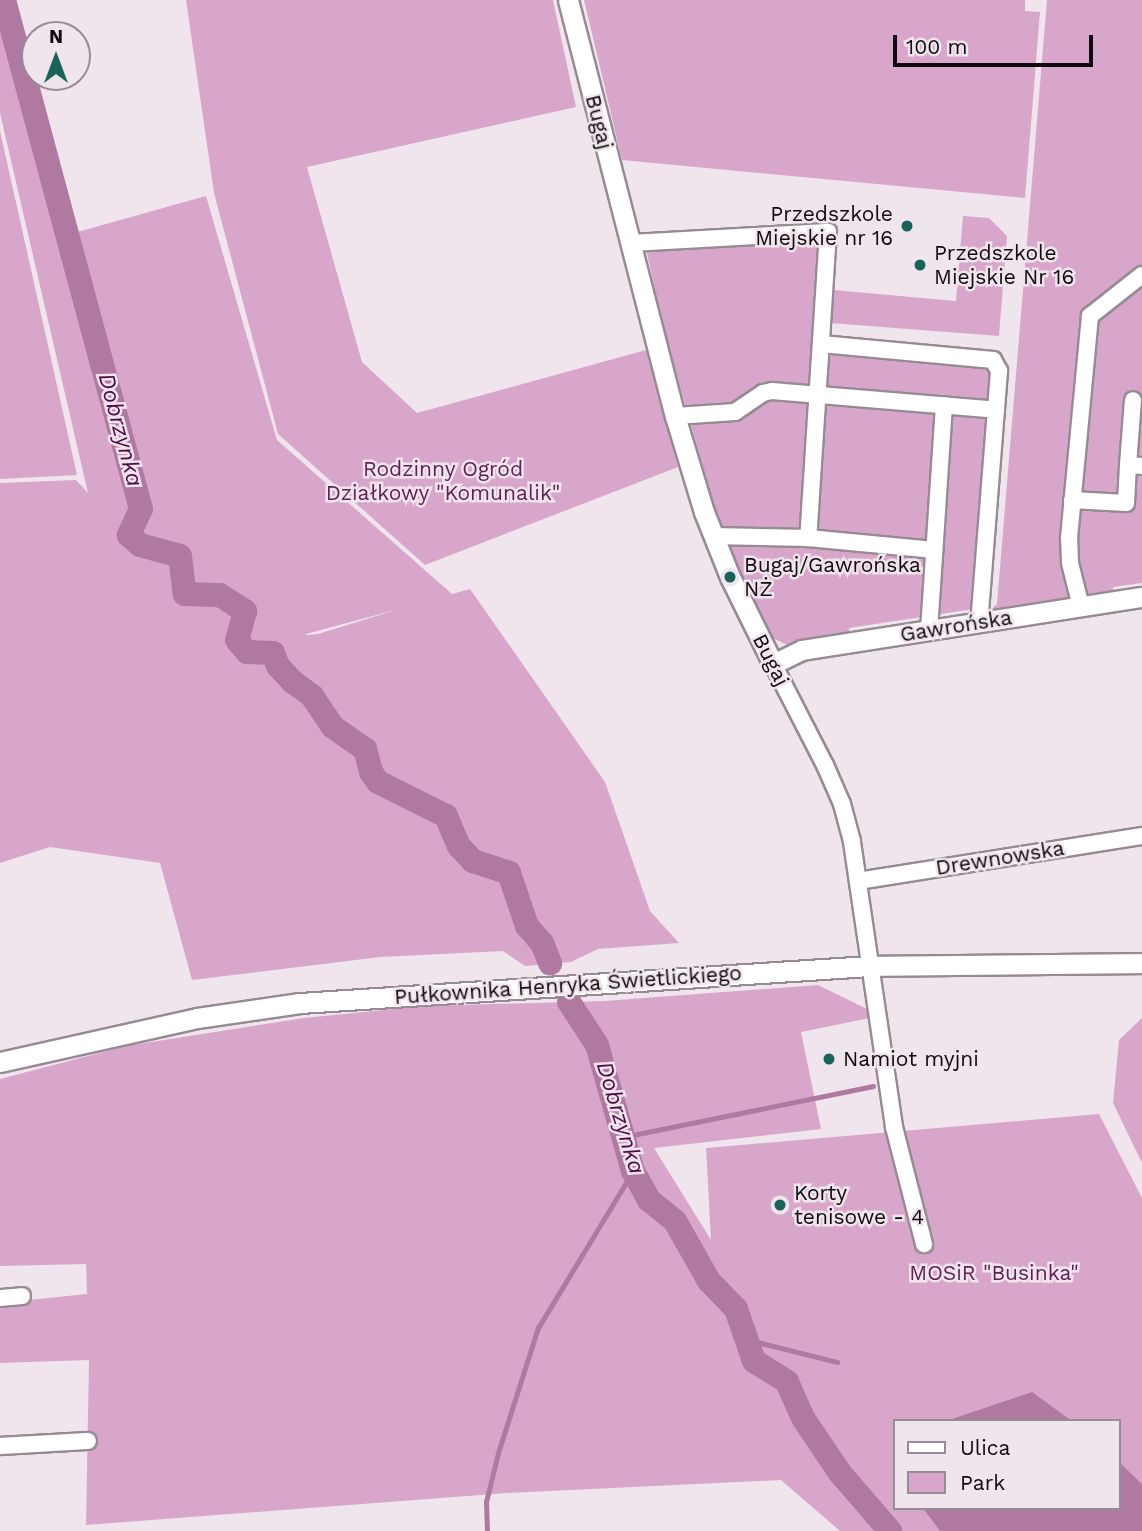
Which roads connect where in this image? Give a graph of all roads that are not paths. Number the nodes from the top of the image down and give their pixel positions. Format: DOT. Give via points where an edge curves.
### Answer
graph roads {
  1 [pos="568,0"];
  2 [pos="629,243"];
  3 [pos="1142,275"];
  4 [pos="821,344"];
  5 [pos="818,393"];
  6 [pos="1133,400"];
  7 [pos="944,405"];
  8 [pos="996,410"];
  9 [pos="675,415"];
  10 [pos="1135,465"];
  11 [pos="1072,500"];
  12 [pos="713,536"];
  13 [pos="808,538"];
  14 [pos="934,550"];
  15 [pos="1142,597"];
  16 [pos="1081,607"];
  17 [pos="979,623"];
  18 [pos="929,631"];
  19 [pos="773,664"];
  20 [pos="1142,836"];
  21 [pos="858,881"];
  22 [pos="1142,963"];
  23 [pos="869,966"];
  24 [pos="0,1062"];
  25 [pos="924,1244"];
  26 [pos="22,1296"];
  27 [pos="0,1298"];
  28 [pos="88,1441"];
  29 [pos="0,1446"];
  1 -- 2 [label="street, Bugaj"];
  2 -- 4 [label="street" via="828,232"];
  2 -- 9 [label="street, Bugaj"];
  3 -- 11 [label="street" via="1090,316"];
  4 -- 5 [label="street"];
  4 -- 8 [label="street" via="993,360 999,371"];
  5 -- 7 [label="street"];
  5 -- 9 [label="street" via="772,391 735,412"];
  5 -- 13 [label="street"];
  6 -- 10 [label="street"];
  7 -- 8 [label="street"];
  7 -- 14 [label="street"];
  8 -- 17 [label="street"];
  9 -- 12 [label="street, Bugaj"];
  10 -- 11 [label="street" via="1126,503"];
  11 -- 16 [label="street" via="1070,563"];
  12 -- 13 [label="street"];
  12 -- 19 [label="street, Bugaj"];
  13 -- 14 [label="street"];
  14 -- 18 [label="street"];
  15 -- 16 [label="street, Gawrońska"];
  16 -- 17 [label="street, Gawrońska"];
  17 -- 18 [label="street, Gawrońska"];
  18 -- 19 [label="street, Gawrońska" via="802,650"];
  19 -- 21 [label="street, Bugaj" via="842,804"];
  20 -- 21 [label="street, Drewnowska"];
  21 -- 23 [label="street, Bugaj"];
  22 -- 23 [label="street, Pułkownika Henryka Świetlickiego"];
  23 -- 24 [label="street, Pułkownika Henryka Świetlickiego" via="300,1003 170,1023"];
  23 -- 25 [label="street, Bugaj" via="894,1127"];
  26 -- 27 [label="street"];
  28 -- 29 [label="street"];
}
